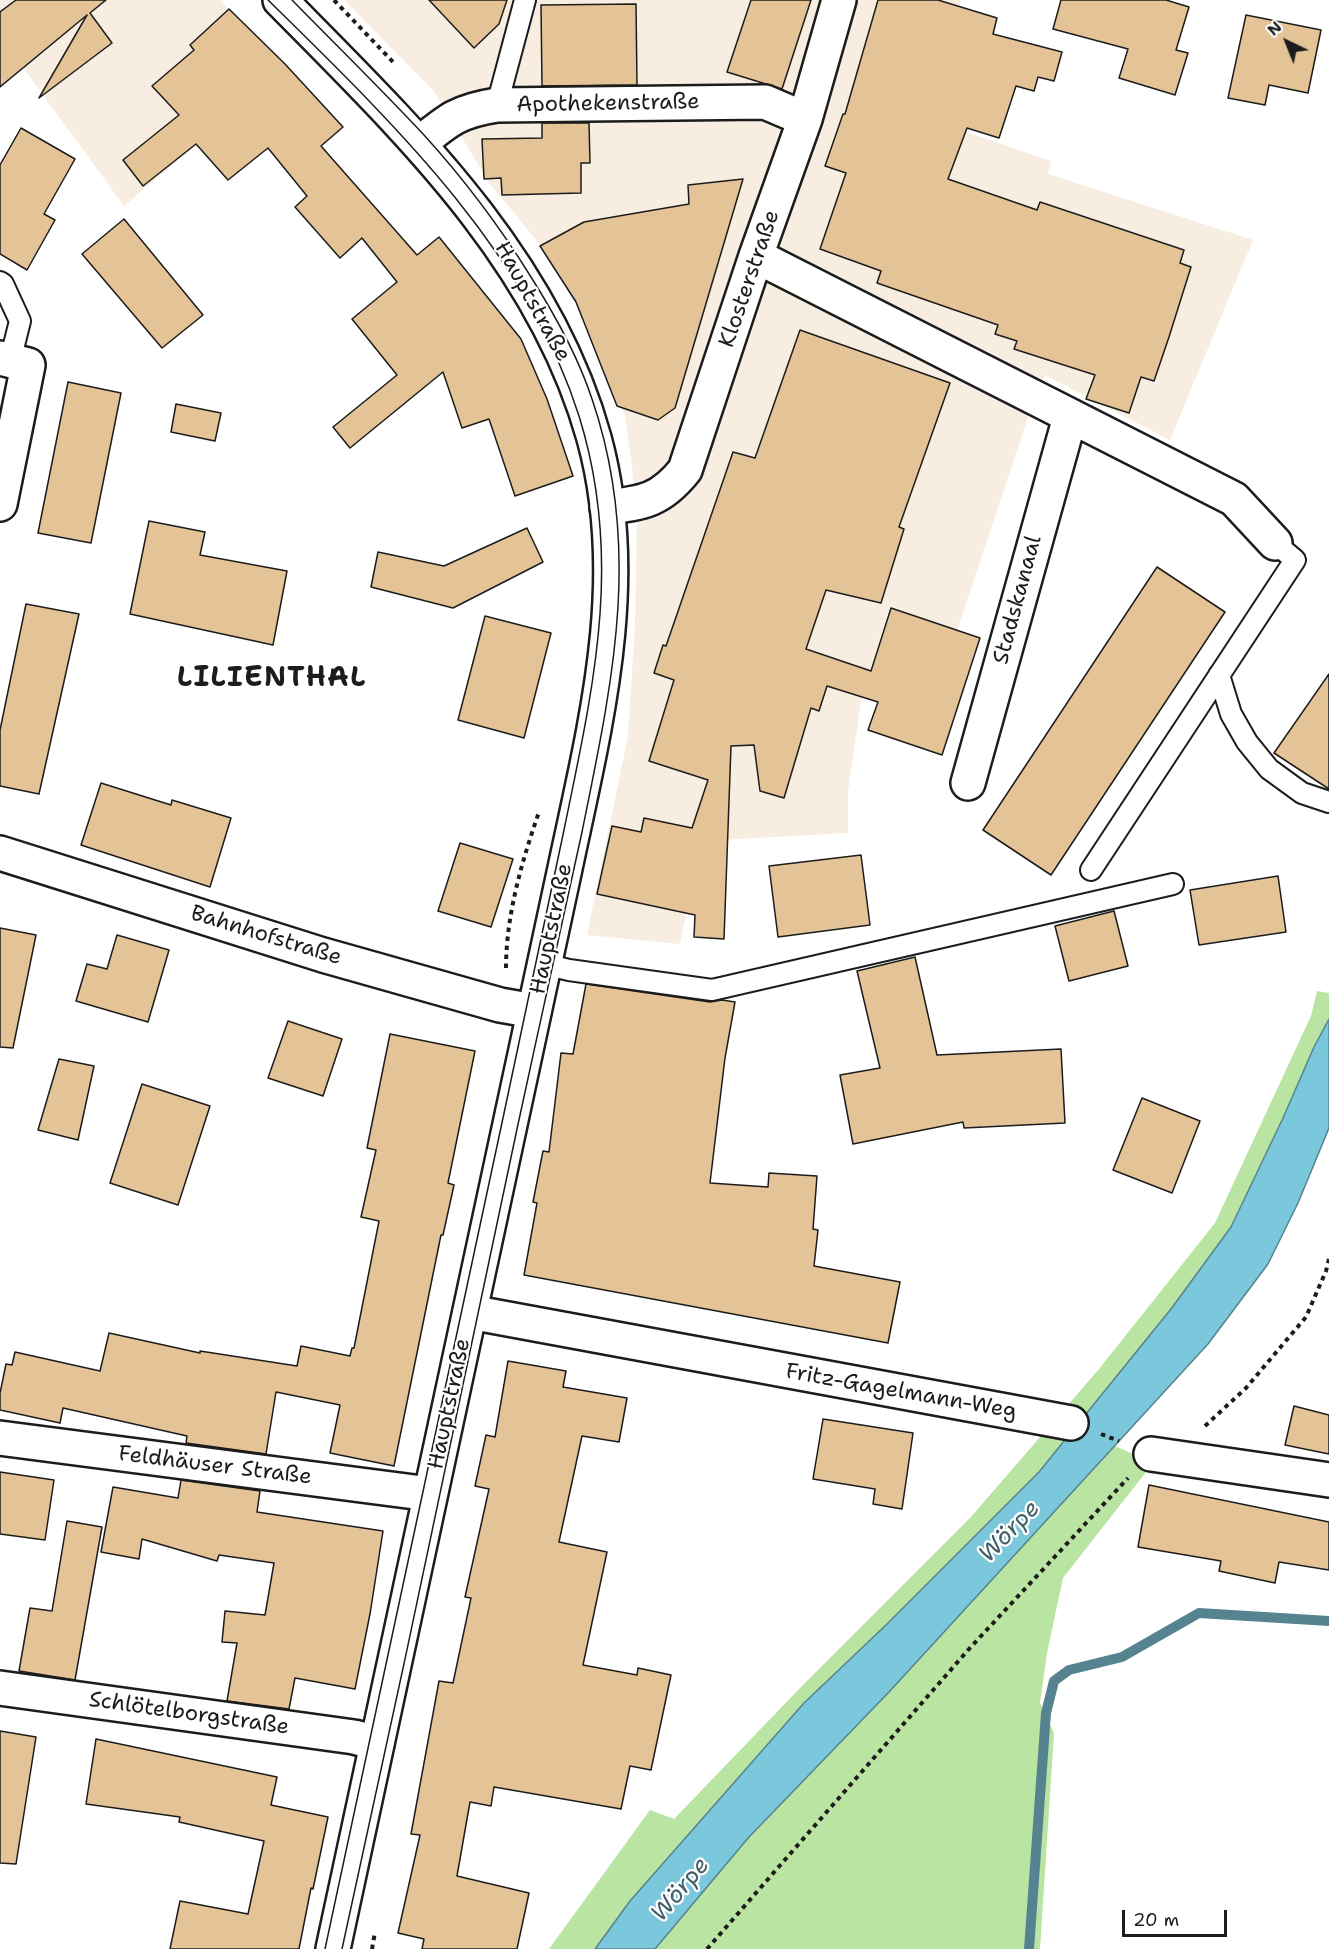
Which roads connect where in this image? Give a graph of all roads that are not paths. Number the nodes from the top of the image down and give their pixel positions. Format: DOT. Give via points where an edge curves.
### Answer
graph roads {
  1 [pos="280,0"];
  2 [pos="525,0"];
  3 [pos="839,0"];
  4 [pos="497,105"];
  5 [pos="805,119"];
  6 [pos="419,144"];
  7 [pos="756,256"];
  8 [pos="0,282"];
  9 [pos="5,359"];
  10 [pos="1070,417"];
  11 [pos="0,504"];
  12 [pos="607,507"];
  13 [pos="1275,543"];
  14 [pos="1218,675"];
  15 [pos="968,783"];
  16 [pos="1329,802"];
  17 [pos="0,853"];
  18 [pos="1091,870"];
  19 [pos="1173,884"];
  20 [pos="544,964"];
  21 [pos="534,1011"];
  22 [pos="470,1312"];
  23 [pos="1071,1423"];
  24 [pos="0,1438"];
  25 [pos="1151,1454"];
  26 [pos="1329,1480"];
  27 [pos="430,1494"];
  28 [pos="0,1688"];
  29 [pos="377,1743"];
  30 [pos="333,1949"];
  1 -- 6 [label="street, Hauptstraße"];
  2 -- 4 [label="lane"];
  3 -- 5 [label="street, Klosterstraße"];
  4 -- 5 [label="street, Apothekenstraße" via="765,102"];
  4 -- 6 [label="street, Apothekenstraße" via="477,108 446,121"];
  5 -- 7 [label="street, Klosterstraße"];
  6 -- 12 [label="street, Hauptstraße" via="496,237 549,324 583,404"];
  7 -- 10 [label="street"];
  7 -- 12 [label="street, Klosterstraße" via="686,470 662,494 633,504"];
  8 -- 9 [label="lane" via="20,321"];
  9 -- 11 [label="street" via="28,365"];
  10 -- 13 [label="street" via="1234,499"];
  10 -- 15 [label="street, Stadskanaal"];
  12 -- 20 [label="street, Hauptstraße" via="611,587 604,671"];
  13 -- 14 [label="lane" via="1295,560"];
  14 -- 16 [label="lane" via="1231,714 1269,769 1302,793"];
  14 -- 18 [label="lane"];
  17 -- 21 [label="street, Bahnhofstraße" via="323,955"];
  19 -- 20 [label="lane" via="712,990"];
  20 -- 21 [label="street, Hauptstraße"];
  21 -- 22 [label="street, Hauptstraße"];
  22 -- 23 [label="street, Fritz-Gagelmann-Weg"];
  22 -- 27 [label="street, Hauptstraße"];
  24 -- 27 [label="street, Feldhäuser Straße"];
  25 -- 26 [label="street"];
  27 -- 29 [label="street, Hauptstraße"];
  28 -- 29 [label="street, Schlötelborgstraße"];
  29 -- 30 [label="street, Hauptstraße"];
}
